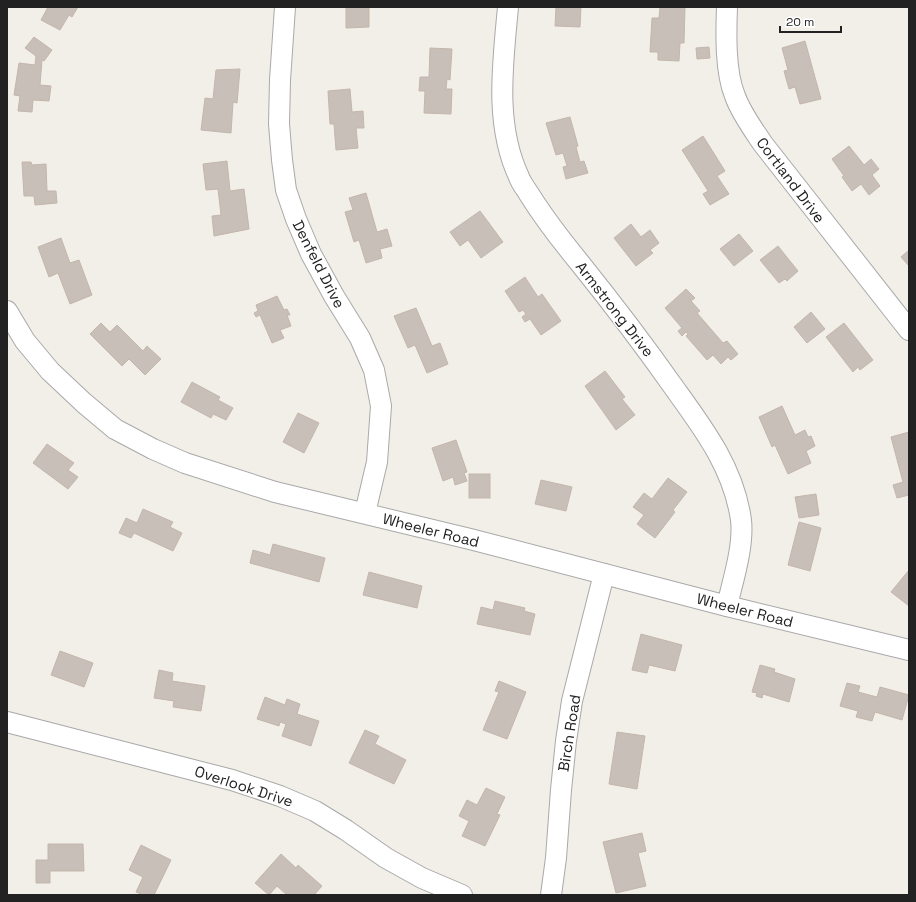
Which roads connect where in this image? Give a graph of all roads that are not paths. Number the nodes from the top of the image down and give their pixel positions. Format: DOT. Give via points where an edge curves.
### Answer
graph roads {
  1 [pos="285,7"];
  2 [pos="508,7"];
  3 [pos="727,7"];
  4 [pos="7,311"];
  5 [pos="909,330"];
  6 [pos="365,514"];
  7 [pos="604,574"];
  8 [pos="727,606"];
  9 [pos="909,650"];
  10 [pos="7,722"];
  11 [pos="462,895"];
  12 [pos="551,895"];
  1 -- 6 [label="street, Denfeld Drive" via="279,124 286,190 311,254 360,338 371,363 381,406 377,462"];
  2 -- 8 [label="street, Armstrong Drive" via="502,90 503,116 507,142 519,177 556,233 643,343 705,430 723,461 734,486 741,520 741,546"];
  3 -- 5 [label="street, Cortland Drive" via="728,68 735,96 745,114 763,144"];
  4 -- 6 [label="street, Wheeler Road" via="25,341 50,371 115,428 153,450 185,464 275,492"];
  6 -- 7 [label="street, Wheeler Road"];
  7 -- 8 [label="street, Wheeler Road"];
  7 -- 12 [label="street, Birch Road" via="572,701"];
  8 -- 9 [label="street, Wheeler Road"];
  10 -- 11 [label="street, Overlook Drive" via="232,780 280,796 315,811 386,858 422,878"];
}
